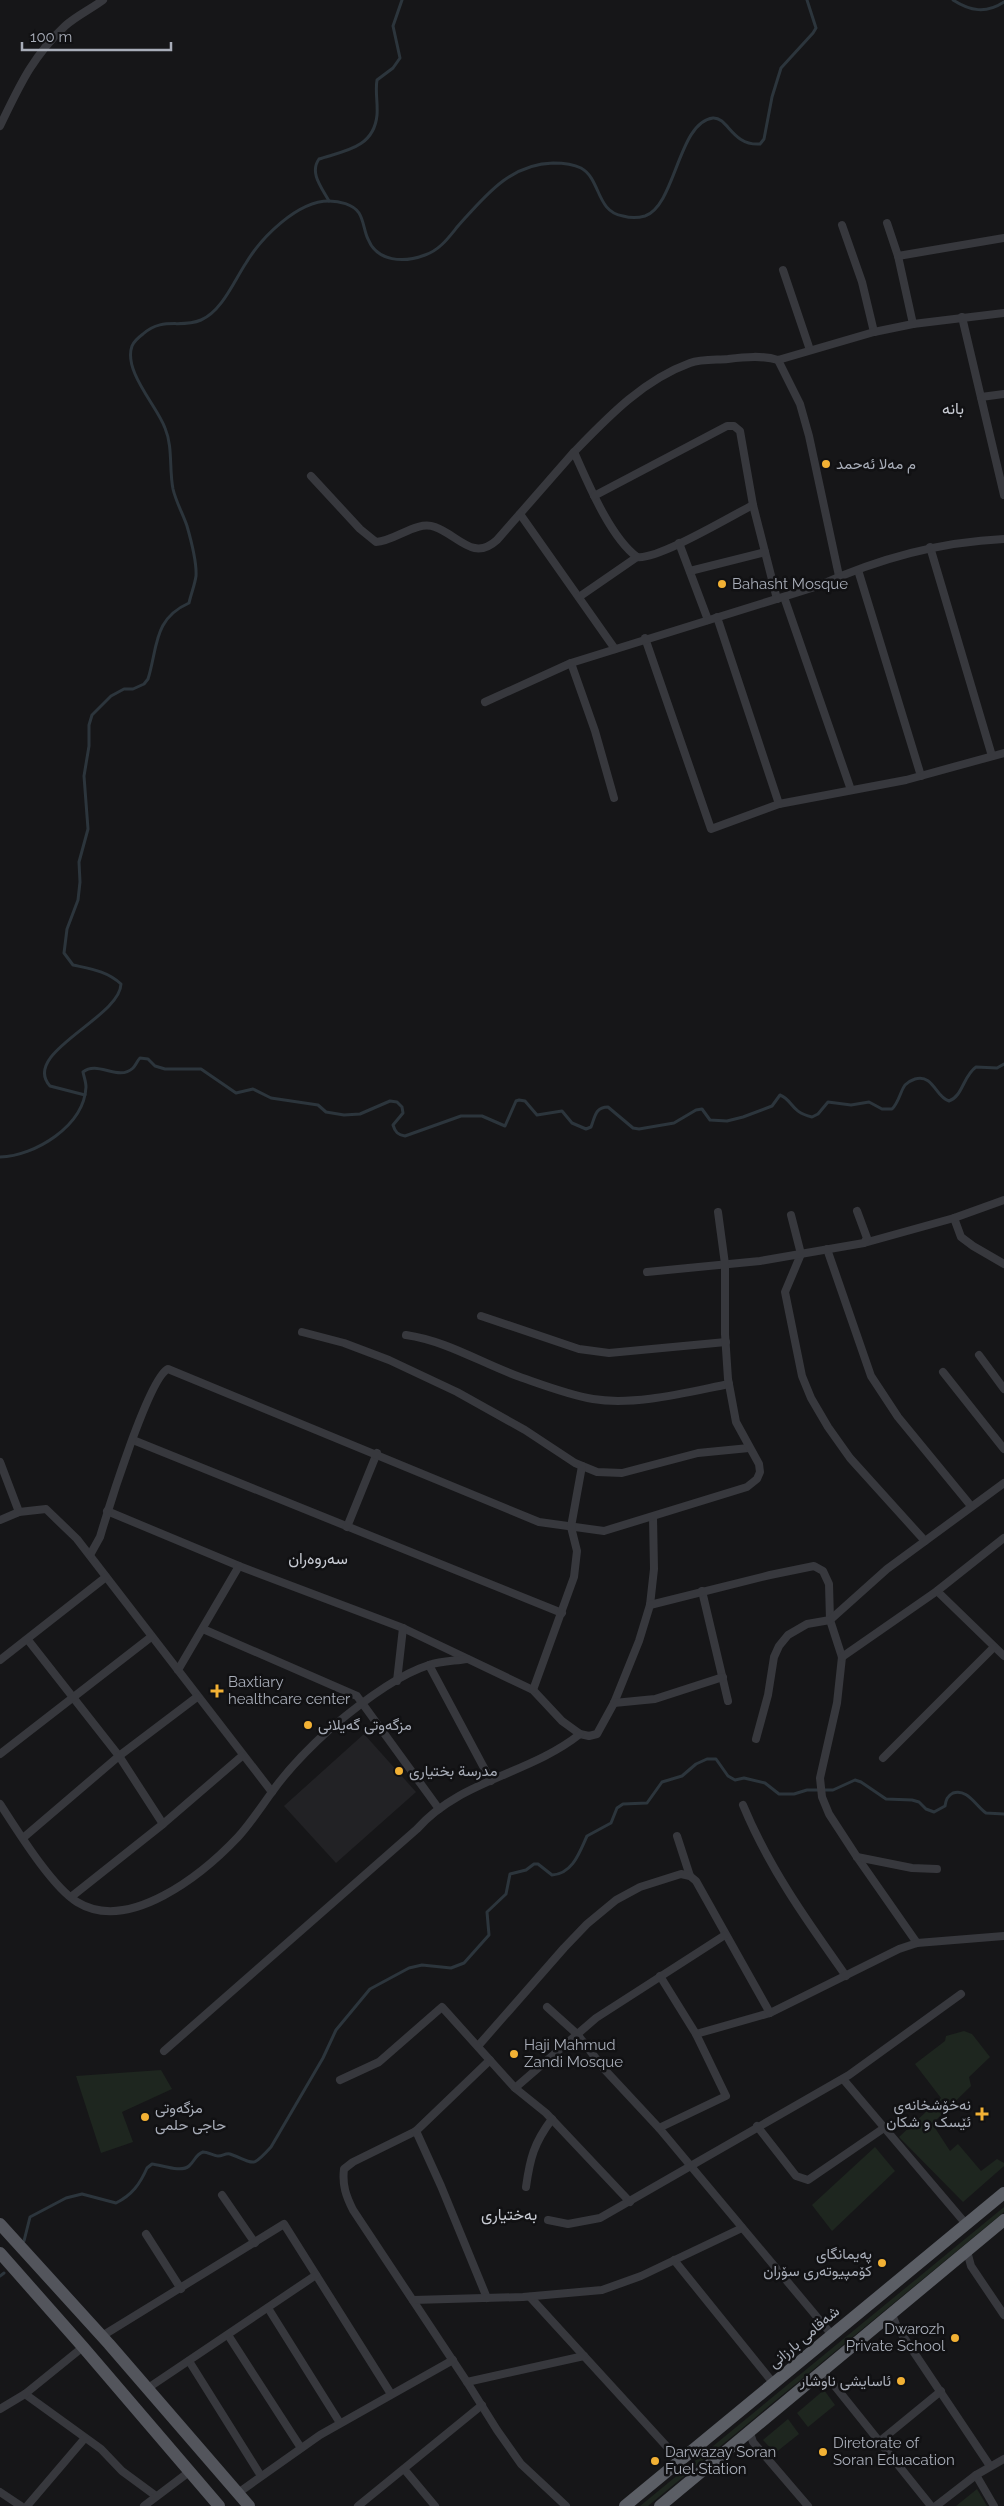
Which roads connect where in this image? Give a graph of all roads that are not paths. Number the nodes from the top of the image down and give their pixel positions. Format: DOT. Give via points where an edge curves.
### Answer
graph roads {
  1 [pos="103,0"];
  2 [pos="0,126"];
  3 [pos="887,223"];
  4 [pos="842,225"];
  5 [pos="1004,238"];
  6 [pos="898,256"];
  7 [pos="783,270"];
  8 [pos="1004,313"];
  9 [pos="962,317"];
  10 [pos="913,324"];
  11 [pos="874,332"];
  12 [pos="810,350"];
  13 [pos="778,360"];
  14 [pos="1004,394"];
  15 [pos="981,397"];
  16 [pos="574,452"];
  17 [pos="1001,469"];
  18 [pos="311,476"];
  19 [pos="594,496"];
  20 [pos="1004,496"];
  21 [pos="753,505"];
  22 [pos="520,514"];
  23 [pos="1004,539"];
  24 [pos="679,543"];
  25 [pos="930,547"];
  26 [pos="765,552"];
  27 [pos="637,557"];
  28 [pos="858,570"];
  29 [pos="690,571"];
  30 [pos="839,576"];
  31 [pos="579,597"];
  32 [pos="780,598"];
  33 [pos="717,617"];
  34 [pos="708,620"];
  35 [pos="645,638"];
  36 [pos="615,649"];
  37 [pos="571,663"];
  38 [pos="485,702"];
  39 [pos="1004,753"];
  40 [pos="992,756"];
  41 [pos="921,776"];
  42 [pos="851,790"];
  43 [pos="614,798"];
  44 [pos="779,804"];
  45 [pos="1004,1200"];
  46 [pos="857,1211"];
  47 [pos="718,1212"];
  48 [pos="792,1215"];
  49 [pos="954,1218"];
  50 [pos="864,1243"];
  51 [pos="827,1249"];
  52 [pos="800,1254"];
  53 [pos="725,1264"];
  54 [pos="1004,1264"];
  55 [pos="647,1272"];
  56 [pos="481,1316"];
  57 [pos="302,1332"];
  58 [pos="406,1335"];
  59 [pos="726,1342"];
  60 [pos="979,1355"];
  61 [pos="943,1372"];
  62 [pos="729,1384"];
  63 [pos="1004,1389"];
  64 [pos="133,1440"];
  65 [pos="749,1448"];
  66 [pos="1004,1449"];
  67 [pos="378,1453"];
  68 [pos="0,1462"];
  69 [pos="582,1466"];
  70 [pos="1004,1483"];
  71 [pos="971,1506"];
  72 [pos="19,1512"];
  73 [pos="107,1512"];
  74 [pos="653,1517"];
  75 [pos="0,1520"];
  76 [pos="347,1527"];
  77 [pos="571,1527"];
  78 [pos="1004,1538"];
  79 [pos="925,1541"];
  80 [pos="90,1555"];
  81 [pos="238,1566"];
  82 [pos="106,1577"];
  83 [pos="702,1591"];
  84 [pos="937,1591"];
  85 [pos="650,1605"];
  86 [pos="562,1613"];
  87 [pos="830,1620"];
  88 [pos="403,1628"];
  89 [pos="203,1629"];
  90 [pos="152,1637"];
  91 [pos="28,1640"];
  92 [pos="993,1648"];
  93 [pos="1004,1656"];
  94 [pos="842,1657"];
  95 [pos="467,1659"];
  96 [pos="0,1660"];
  97 [pos="429,1665"];
  98 [pos="178,1670"];
  99 [pos="723,1677"];
  100 [pos="397,1681"];
  101 [pos="533,1690"];
  102 [pos="71,1697"];
  103 [pos="197,1697"];
  104 [pos="728,1701"];
  105 [pos="614,1703"];
  106 [pos="363,1704"];
  107 [pos="580,1734"];
  108 [pos="756,1739"];
  109 [pos="0,1754"];
  110 [pos="119,1756"];
  111 [pos="242,1756"];
  112 [pos="883,1758"];
  113 [pos="491,1780"];
  114 [pos="272,1792"];
  115 [pos="0,1804"];
  116 [pos="743,1806"];
  117 [pos="438,1809"];
  118 [pos="164,1824"];
  119 [pos="677,1836"];
  120 [pos="23,1838"];
  121 [pos="857,1857"];
  122 [pos="937,1869"];
  123 [pos="690,1876"];
  124 [pos="71,1897"];
  125 [pos="725,1936"];
  126 [pos="1004,1936"];
  127 [pos="917,1943"];
  128 [pos="660,1976"];
  129 [pos="846,1976"];
  130 [pos="961,1994"];
  131 [pos="547,2007"];
  132 [pos="770,2013"];
  133 [pos="577,2034"];
  134 [pos="696,2034"];
  135 [pos="478,2046"];
  136 [pos="164,2051"];
  137 [pos="490,2060"];
  138 [pos="842,2079"];
  139 [pos="340,2080"];
  140 [pos="515,2088"];
  141 [pos="552,2119"];
  142 [pos="757,2126"];
  143 [pos="659,2128"];
  144 [pos="884,2128"];
  145 [pos="416,2131"];
  146 [pos="691,2166"];
  147 [pos="526,2187"];
  148 [pos="1004,2193"];
  149 [pos="222,2195"];
  150 [pos="630,2202"];
  151 [pos="548,2220"];
  152 [pos="1004,2220"];
  153 [pos="0,2224"];
  154 [pos="966,2224"];
  155 [pos="742,2228"];
  156 [pos="146,2234"];
  157 [pos="255,2243"];
  158 [pos="967,2251"];
  159 [pos="0,2253"];
  160 [pos="674,2260"];
  161 [pos="316,2275"];
  162 [pos="181,2289"];
  163 [pos="530,2297"];
  164 [pos="487,2298"];
  165 [pos="414,2300"];
  166 [pos="268,2308"];
  167 [pos="891,2312"];
  168 [pos="1004,2315"];
  169 [pos="228,2335"];
  170 [pos="832,2335"];
  171 [pos="102,2336"];
  172 [pos="83,2347"];
  173 [pos="584,2356"];
  174 [pos="453,2360"];
  175 [pos="189,2361"];
  176 [pos="822,2370"];
  177 [pos="467,2382"];
  178 [pos="774,2384"];
  179 [pos="148,2388"];
  180 [pos="941,2391"];
  181 [pos="25,2394"];
  182 [pos="391,2394"];
  183 [pos="482,2405"];
  184 [pos="0,2409"];
  185 [pos="340,2423"];
  186 [pos="749,2430"];
  187 [pos="85,2438"];
  188 [pos="880,2442"];
  189 [pos="301,2448"];
  190 [pos="1004,2459"];
  191 [pos="680,2461"];
  192 [pos="990,2466"];
  193 [pos="404,2468"];
  194 [pos="189,2472"];
  195 [pos="976,2475"];
  196 [pos="262,2476"];
  197 [pos="0,2492"];
  198 [pos="238,2493"];
  199 [pos="156,2496"];
  200 [pos="20,2506"];
  201 [pos="27,2506"];
  202 [pos="144,2506"];
  203 [pos="219,2506"];
  204 [pos="249,2506"];
  205 [pos="358,2506"];
  206 [pos="435,2506"];
  207 [pos="566,2506"];
  208 [pos="625,2506"];
  209 [pos="660,2506"];
  210 [pos="808,2506"];
  211 [pos="931,2506"];
  212 [pos="936,2506"];
  213 [pos="994,2506"];
  1 -- 2 [label="street" via="66,25 41,51 23,75"];
  3 -- 6 [label="street"];
  4 -- 11 [label="street" via="862,282"];
  5 -- 6 [label="street"];
  6 -- 10 [label="street"];
  7 -- 12 [label="street"];
  8 -- 9 [label="street"];
  9 -- 10 [label="street"];
  9 -- 15 [label="street"];
  10 -- 11 [label="street"];
  11 -- 12 [label="street"];
  12 -- 13 [label="street"];
  13 -- 16 [label="street" via="769,357 735,358 690,363 642,388 612,412"];
  13 -- 30 [label="street" via="800,404"];
  14 -- 15 [label="street"];
  15 -- 17 [label="street"];
  16 -- 19 [label="street"];
  16 -- 22 [label="street"];
  17 -- 20 [label="street"];
  18 -- 22 [label="street" via="376,542 384,542 423,526 434,526 472,548 489,548"];
  19 -- 21 [label="street" via="727,426 734,426 740,431"];
  19 -- 27 [label="street" via="621,540"];
  21 -- 24 [label="street"];
  21 -- 26 [label="street"];
  22 -- 31 [label="street"];
  23 -- 25 [label="street" via="970,540"];
  24 -- 27 [label="street" via="643,558"];
  24 -- 29 [label="street"];
  25 -- 28 [label="street"];
  25 -- 40 [label="street"];
  26 -- 29 [label="street"];
  26 -- 32 [label="street"];
  27 -- 31 [label="street"];
  28 -- 30 [label="street"];
  28 -- 41 [label="street"];
  29 -- 34 [label="street"];
  30 -- 32 [label="street"];
  31 -- 36 [label="street"];
  32 -- 33 [label="street"];
  32 -- 42 [label="street"];
  33 -- 34 [label="street"];
  33 -- 44 [label="street"];
  34 -- 35 [label="street"];
  35 -- 36 [label="street"];
  35 -- 44 [label="street" via="711,829"];
  36 -- 37 [label="street"];
  37 -- 38 [label="street"];
  37 -- 43 [label="street"];
  39 -- 40 [label="street"];
  40 -- 41 [label="street"];
  41 -- 42 [label="street"];
  42 -- 44 [label="street"];
  45 -- 49 [label="street"];
  46 -- 50 [label="street" via="867,1238"];
  47 -- 53 [label="street"];
  48 -- 52 [label="street"];
  49 -- 50 [label="street"];
  49 -- 54 [label="street" via="961,1237"];
  50 -- 51 [label="street"];
  51 -- 52 [label="street"];
  51 -- 71 [label="street" via="871,1376 898,1417"];
  52 -- 53 [label="street"];
  52 -- 79 [label="street" via="785,1292 808,1391 850,1458"];
  53 -- 55 [label="street"];
  53 -- 59 [label="street"];
  56 -- 59 [label="street" via="579,1349 610,1353"];
  57 -- 69 [label="street" via="390,1360 457,1392"];
  58 -- 62 [label="street" via="432,1340 519,1377 593,1399 620,1401"];
  59 -- 62 [label="street"];
  60 -- 63 [label="street"];
  61 -- 66 [label="street"];
  62 -- 65 [label="street" via="736,1422"];
  64 -- 67 [label="street" via="150,1394 168,1368"];
  64 -- 73 [label="street"];
  64 -- 76 [label="street"];
  65 -- 69 [label="street" via="698,1453 622,1473 597,1472"];
  65 -- 74 [label="street" via="760,1472 747,1487"];
  67 -- 76 [label="street"];
  67 -- 77 [label="street" via="509,1511 539,1522"];
  68 -- 72 [label="street"];
  69 -- 77 [label="street"];
  70 -- 71 [label="street"];
  71 -- 79 [label="street"];
  72 -- 75 [label="street"];
  72 -- 80 [label="street" via="46,1510 77,1538"];
  73 -- 80 [label="street" via="100,1537"];
  73 -- 81 [label="street"];
  74 -- 77 [label="street" via="604,1531"];
  74 -- 85 [label="street" via="654,1569"];
  76 -- 86 [label="street"];
  77 -- 86 [label="street" via="577,1551 574,1577"];
  78 -- 84 [label="street"];
  79 -- 87 [label="street" via="887,1569"];
  80 -- 82 [label="street"];
  81 -- 88 [label="street"];
  81 -- 89 [label="street"];
  82 -- 90 [label="street"];
  82 -- 91 [label="street"];
  83 -- 85 [label="street"];
  83 -- 87 [label="street" via="814,1566 824,1571 829,1584"];
  83 -- 99 [label="street"];
  84 -- 92 [label="street"];
  84 -- 94 [label="street"];
  85 -- 105 [label="street"];
  86 -- 101 [label="street"];
  87 -- 94 [label="street"];
  87 -- 108 [label="street" via="807,1624 788,1635 779,1646"];
  88 -- 95 [label="street"];
  88 -- 100 [label="street"];
  89 -- 98 [label="street"];
  89 -- 106 [label="street" via="357,1696"];
  90 -- 98 [label="street"];
  90 -- 102 [label="street"];
  91 -- 96 [label="street"];
  91 -- 102 [label="street"];
  92 -- 93 [label="street"];
  92 -- 112 [label="street"];
  94 -- 121 [label="street" via="837,1703 820,1778 822,1797 829,1814"];
  95 -- 97 [label="street"];
  95 -- 101 [label="street"];
  97 -- 100 [label="street"];
  97 -- 113 [label="street"];
  98 -- 103 [label="street"];
  99 -- 104 [label="street"];
  99 -- 105 [label="street" via="654,1699"];
  100 -- 106 [label="street"];
  101 -- 107 [label="street" via="562,1721"];
  102 -- 109 [label="street"];
  102 -- 110 [label="street"];
  103 -- 110 [label="street"];
  103 -- 111 [label="street"];
  105 -- 107 [label="street" via="597,1734"];
  106 -- 114 [label="street" via="331,1728"];
  106 -- 117 [label="street"];
  107 -- 113 [label="street" via="550,1754"];
  110 -- 118 [label="street"];
  110 -- 120 [label="street"];
  111 -- 114 [label="street"];
  111 -- 118 [label="street"];
  113 -- 117 [label="street"];
  114 -- 124 [label="street" via="239,1836 188,1880 163,1896 131,1909 108,1912 92,1909"];
  115 -- 120 [label="street"];
  116 -- 129 [label="street" via="766,1858"];
  117 -- 136 [label="street"];
  118 -- 124 [label="street"];
  119 -- 123 [label="street"];
  120 -- 124 [label="street"];
  121 -- 122 [label="street" via="912,1868"];
  121 -- 127 [label="street"];
  123 -- 125 [label="street"];
  123 -- 135 [label="street" via="682,1874 663,1879 616,1900 564,1948"];
  125 -- 128 [label="street"];
  125 -- 132 [label="street"];
  126 -- 127 [label="street"];
  127 -- 129 [label="street"];
  128 -- 133 [label="street"];
  128 -- 134 [label="street"];
  129 -- 132 [label="street"];
  130 -- 138 [label="street"];
  131 -- 133 [label="street"];
  132 -- 134 [label="street"];
  133 -- 140 [label="street"];
  133 -- 143 [label="street" via="605,2070"];
  134 -- 143 [label="street" via="726,2096"];
  135 -- 137 [label="street"];
  135 -- 139 [label="street" via="442,2007 379,2062"];
  137 -- 140 [label="street"];
  137 -- 145 [label="street"];
  138 -- 142 [label="street"];
  138 -- 144 [label="street"];
  140 -- 141 [label="street"];
  141 -- 147 [label="street" via="532,2151"];
  141 -- 150 [label="street"];
  142 -- 144 [label="street" via="796,2176 808,2180"];
  142 -- 146 [label="street"];
  143 -- 146 [label="street"];
  144 -- 154 [label="street"];
  145 -- 164 [label="street"];
  145 -- 165 [label="street" via="353,2162 344,2169 343,2179 354,2210"];
  146 -- 150 [label="street"];
  146 -- 155 [label="street"];
  148 -- 154 [label="highway, شەقامی بارزانی"];
  149 -- 157 [label="street"];
  150 -- 151 [label="street" via="600,2218 568,2224"];
  152 -- 158 [label="highway"];
  153 -- 171 [label="main road"];
  154 -- 170 [label="highway, شەقامی بارزانی"];
  155 -- 160 [label="street"];
  155 -- 170 [label="street"];
  156 -- 162 [label="street"];
  157 -- 161 [label="street" via="284,2224"];
  157 -- 162 [label="street"];
  158 -- 167 [label="highway"];
  158 -- 168 [label="street" via="971,2266"];
  159 -- 172 [label="main road"];
  160 -- 163 [label="street" via="602,2290"];
  160 -- 178 [label="street"];
  161 -- 166 [label="street"];
  161 -- 182 [label="street"];
  162 -- 171 [label="street"];
  163 -- 164 [label="street"];
  163 -- 173 [label="street"];
  164 -- 165 [label="street"];
  165 -- 174 [label="street"];
  166 -- 169 [label="street"];
  166 -- 185 [label="street"];
  167 -- 176 [label="highway"];
  167 -- 180 [label="street"];
  169 -- 175 [label="street"];
  169 -- 189 [label="street"];
  170 -- 178 [label="highway, شەقامی بارزانی"];
  171 -- 179 [label="main road"];
  172 -- 181 [label="street"];
  172 -- 194 [label="main road"];
  173 -- 177 [label="street"];
  173 -- 191 [label="street"];
  174 -- 177 [label="street"];
  174 -- 182 [label="street"];
  175 -- 179 [label="street"];
  175 -- 196 [label="street"];
  176 -- 186 [label="highway"];
  176 -- 188 [label="street"];
  177 -- 183 [label="street"];
  178 -- 191 [label="highway, شەقامی بارزانی"];
  179 -- 198 [label="main road"];
  180 -- 188 [label="street"];
  180 -- 192 [label="street"];
  181 -- 184 [label="street"];
  181 -- 187 [label="street"];
  182 -- 185 [label="street"];
  183 -- 193 [label="street"];
  183 -- 207 [label="street" via="521,2464"];
  185 -- 189 [label="street"];
  186 -- 209 [label="highway"];
  186 -- 210 [label="street" via="753,2442"];
  187 -- 199 [label="street"];
  187 -- 201 [label="street"];
  188 -- 211 [label="street"];
  189 -- 196 [label="street"];
  190 -- 192 [label="street"];
  191 -- 208 [label="highway, شەقامی بارزانی"];
  192 -- 195 [label="street"];
  193 -- 205 [label="street"];
  193 -- 206 [label="street"];
  194 -- 199 [label="street"];
  194 -- 203 [label="main road"];
  195 -- 212 [label="street"];
  195 -- 213 [label="street"];
  196 -- 198 [label="street"];
  197 -- 200 [label="street"];
  198 -- 204 [label="main road"];
  199 -- 202 [label="street"];
}
